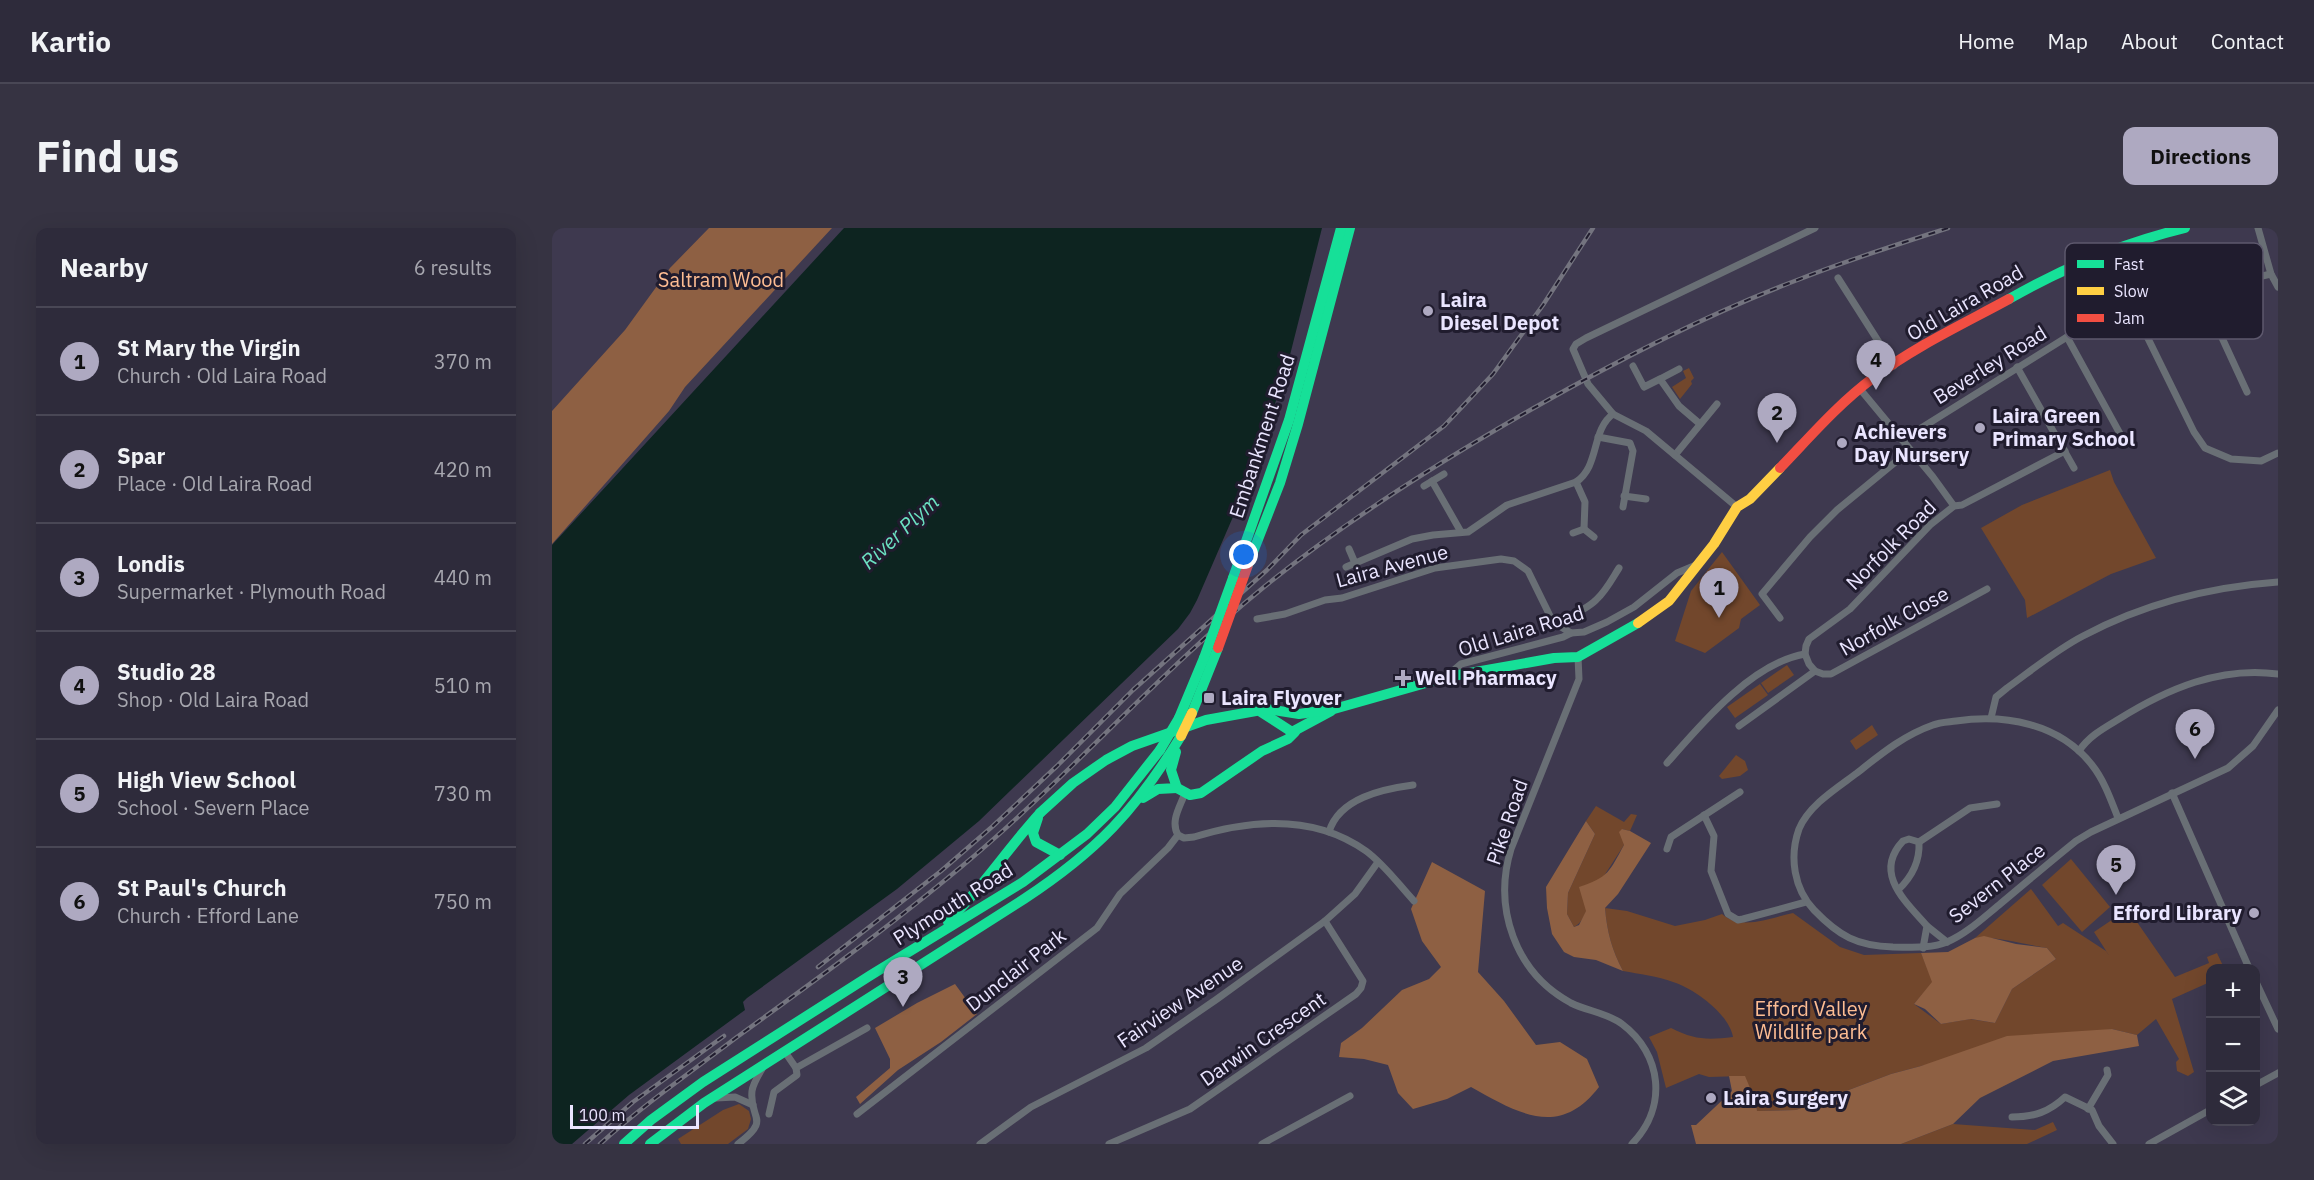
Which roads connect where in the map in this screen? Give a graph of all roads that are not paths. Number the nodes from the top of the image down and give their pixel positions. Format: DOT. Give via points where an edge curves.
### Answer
graph roads {
  1 [pos="1341,228"];
  2 [pos="1350,228"];
  3 [pos="1815,228"];
  4 [pos="2185,228"];
  5 [pos="2258,228"];
  6 [pos="2134,243"];
  7 [pos="2262,243"];
  8 [pos="2263,246"];
  9 [pos="2065,270"];
  10 [pos="2271,274"];
  11 [pos="2263,276"];
  12 [pos="1838,278"];
  13 [pos="2278,287"];
  14 [pos="2065,338"];
  15 [pos="2068,339"];
  16 [pos="2148,339"];
  17 [pos="2223,339"];
  18 [pos="1632,366"];
  19 [pos="1894,366"];
  20 [pos="2017,367"];
  21 [pos="1679,369"];
  22 [pos="1660,379"];
  23 [pos="1860,389"];
  24 [pos="2247,392"];
  25 [pos="1717,404"];
  26 [pos="1613,414"];
  27 [pos="1700,424"];
  28 [pos="1598,437"];
  29 [pos="1902,440"];
  30 [pos="2124,441"];
  31 [pos="1910,450"];
  32 [pos="2065,451"];
  33 [pos="2278,453"];
  34 [pos="1675,455"];
  35 [pos="1632,457"];
  36 [pos="1642,458"];
  37 [pos="2074,468"];
  38 [pos="1444,474"];
  39 [pos="1432,481"];
  40 [pos="1576,482"];
  41 [pos="1425,486"];
  42 [pos="1624,496"];
  43 [pos="1647,499"];
  44 [pos="1954,506"];
  45 [pos="1623,507"];
  46 [pos="1737,507"];
  47 [pos="1584,529"];
  48 [pos="1461,532"];
  49 [pos="1573,533"];
  50 [pos="1594,537"];
  51 [pos="1348,549"];
  52 [pos="1355,563"];
  53 [pos="1698,564"];
  54 [pos="1346,567"];
  55 [pos="1619,568"];
  56 [pos="2278,582"];
  57 [pos="1987,589"];
  58 [pos="1780,618"];
  59 [pos="1257,619"];
  60 [pos="1563,627"];
  61 [pos="1571,633"];
  62 [pos="1805,654"];
  63 [pos="1578,657"];
  64 [pos="1815,671"];
  65 [pos="2278,674"];
  66 [pos="1447,676"];
  67 [pos="1334,709"];
  68 [pos="2278,710"];
  69 [pos="1257,711"];
  70 [pos="1293,714"];
  71 [pos="1991,718"];
  72 [pos="1283,726"];
  73 [pos="1739,726"];
  74 [pos="1298,729"];
  75 [pos="1181,737"];
  76 [pos="1160,750"];
  77 [pos="1262,751"];
  78 [pos="2079,751"];
  79 [pos="1667,763"];
  80 [pos="1413,785"];
  81 [pos="1181,791"];
  82 [pos="1740,792"];
  83 [pos="2172,793"];
  84 [pos="1997,804"];
  85 [pos="1040,813"];
  86 [pos="1125,814"];
  87 [pos="1704,815"];
  88 [pos="2118,818"];
  89 [pos="1329,832"];
  90 [pos="1178,835"];
  91 [pos="1920,842"];
  92 [pos="1667,849"];
  93 [pos="1060,855"];
  94 [pos="1378,862"];
  95 [pos="1898,890"];
  96 [pos="1414,901"];
  97 [pos="1806,902"];
  98 [pos="1325,921"];
  99 [pos="1928,926"];
  100 [pos="1947,942"];
  101 [pos="1923,948"];
  102 [pos="2247,964"];
  103 [pos="871,975"];
  104 [pos="2260,997"];
  105 [pos="867,1028"];
  106 [pos="2278,1029"];
  107 [pos="785,1052"];
  108 [pos="763,1067"];
  109 [pos="796,1068"];
  110 [pos="2107,1070"];
  111 [pos="2278,1073"];
  112 [pos="2260,1083"];
  113 [pos="1350,1096"];
  114 [pos="711,1099"];
  115 [pos="753,1105"];
  116 [pos="2088,1109"];
  117 [pos="2206,1113"];
  118 [pos="770,1114"];
  119 [pos="857,1114"];
  120 [pos="2012,1117"];
  121 [pos="624,1144"];
  122 [pos="650,1144"];
  123 [pos="738,1144"];
  124 [pos="980,1144"];
  125 [pos="1110,1144"];
  126 [pos="1262,1144"];
  127 [pos="1632,1144"];
  128 [pos="2114,1144"];
  129 [pos="2149,1144"];
  1 -- 76 [label="main road, Embankment Road, bridge" via="1289,420 1204,658 1179,718"];
  2 -- 75 [label="main road, Embankment Road, bridge" via="1280,483"];
  3 -- 26 [label="street" via="1576,344 1573,355 1588,384"];
  4 -- 6 [label="main road, Old Laira Road"];
  5 -- 7 [label="street"];
  8 -- 10 [label="street"];
  9 -- 19 [label="main road, Old Laira Road"];
  10 -- 11 [label="street, Beverley Road"];
  10 -- 13 [label="street"];
  12 -- 19 [label="street"];
  14 -- 20 [label="street, Beverley Road"];
  15 -- 30 [label="street"];
  16 -- 33 [label="street" via="2205,447 2231,459 2261,461"];
  17 -- 24 [label="street"];
  18 -- 22 [label="street" via="1644,387"];
  19 -- 23 [label="main road, Old Laira Road"];
  20 -- 29 [label="street, Beverley Road"];
  20 -- 32 [label="street"];
  21 -- 22 [label="street"];
  22 -- 27 [label="street" via="1679,406"];
  23 -- 29 [label="street"];
  23 -- 46 [label="main road, Old Laira Road" via="1753,496"];
  25 -- 27 [label="street"];
  26 -- 28 [label="street" via="1604,420"];
  26 -- 34 [label="street" via="1646,431"];
  27 -- 34 [label="street"];
  28 -- 35 [label="street" via="1630,443"];
  28 -- 40 [label="street" via="1587,470"];
  29 -- 31 [label="street"];
  31 -- 44 [label="street"];
  31 -- 58 [label="street" via="1837,510 1762,594"];
  32 -- 37 [label="street"];
  32 -- 44 [label="street, Norfolk Road"];
  34 -- 46 [label="street"];
  35 -- 36 [label="street"];
  35 -- 42 [label="street"];
  38 -- 39 [label="street"];
  39 -- 41 [label="street"];
  39 -- 48 [label="street"];
  40 -- 47 [label="street" via="1585,502"];
  40 -- 48 [label="street" via="1507,505 1468,532"];
  42 -- 43 [label="street"];
  42 -- 45 [label="street"];
  44 -- 62 [label="street, Norfolk Road" via="1850,609 1809,639"];
  46 -- 53 [label="main road, Old Laira Road"];
  47 -- 49 [label="street"];
  47 -- 50 [label="street"];
  48 -- 52 [label="street" via="1412,539"];
  51 -- 52 [label="street"];
  52 -- 54 [label="street"];
  53 -- 61 [label="street, Old Laira Road" via="1677,573 1634,607 1607,622"];
  53 -- 63 [label="main road, Old Laira Road" via="1678,592 1660,608"];
  55 -- 60 [label="street" via="1603,593"];
  56 -- 71 [label="street" via="2204,591 2162,602 2082,636 1996,697"];
  57 -- 64 [label="street, Norfolk Close" via="1832,674"];
  59 -- 60 [label="street, Laira Avenue" via="1342,598 1435,568 1501,559 1514,561 1528,571 1553,622"];
  60 -- 61 [label="street, Laira Avenue"];
  61 -- 66 [label="street, Old Laira Road" via="1461,664"];
  62 -- 64 [label="street"];
  62 -- 79 [label="street" via="1781,660 1735,692 1711,712"];
  63 -- 66 [label="main road, Old Laira Road"];
  63 -- 127 [label="street, Pike Road" via="1579,679 1511,849 1504,902 1513,939 1532,971 1569,1002 1619,1022 1644,1046 1651,1059 1656,1089 1654,1107 1646,1128"];
  64 -- 73 [label="street"];
  65 -- 78 [label="street" via="2227,675 2175,688 2091,736"];
  66 -- 67 [label="main road, Old Laira Road"];
  67 -- 70 [label="main road, Old Laira Road"];
  67 -- 74 [label="main road, Old Laira Road"];
  68 -- 83 [label="street, Severn Place" via="2253,746 2234,763"];
  69 -- 70 [label="main road, Old Laira Road"];
  69 -- 72 [label="main road"];
  69 -- 85 [label="main road, Old Laira Road" via="1206,720 1132,746 1073,783"];
  70 -- 72 [label="main road" via="1283,718"];
  70 -- 74 [label="main road" via="1302,720"];
  71 -- 78 [label="street, Severn Place" via="2014,720 2049,732"];
  71 -- 97 [label="street, Severn Place" via="1935,724 1909,735 1876,756 1819,803 1800,828 1794,849 1795,874"];
  72 -- 74 [label="main road" via="1288,732"];
  72 -- 77 [label="main road, Old Laira Road"];
  74 -- 77 [label="main road, Old Laira Road" via="1288,739"];
  75 -- 81 [label="main road" via="1171,771"];
  75 -- 86 [label="main road, Plymouth Road"];
  76 -- 93 [label="main road, Plymouth Road" via="1115,807"];
  77 -- 81 [label="main road, Old Laira Road" via="1205,791 1194,795"];
  78 -- 88 [label="street, Severn Place" via="2100,777"];
  80 -- 89 [label="street" via="1362,798 1339,815"];
  81 -- 86 [label="main road, Old Laira Road" via="1154,789"];
  81 -- 90 [label="street" via="1174,822"];
  82 -- 87 [label="street"];
  83 -- 88 [label="street, Severn Place"];
  83 -- 102 [label="street"];
  84 -- 91 [label="street" via="1970,808"];
  85 -- 93 [label="main road" via="1034,825 1036,842"];
  85 -- 103 [label="main road, Old Laira Road" via="955,917"];
  86 -- 107 [label="main road, Plymouth Road" via="1092,849 1054,878"];
  87 -- 92 [label="street" via="1671,837"];
  87 -- 97 [label="street" via="1714,836 1711,871 1729,914 1738,920"];
  88 -- 100 [label="street, Severn Place" via="2076,841 1973,926"];
  89 -- 90 [label="street" via="1283,822 1260,822 1194,837"];
  89 -- 94 [label="street"];
  90 -- 119 [label="street, Dunclair Park" via="1120,894 1097,928"];
  91 -- 95 [label="street" via="1916,867"];
  91 -- 95 [label="street" via="1903,841 1893,855 1890,872"];
  93 -- 103 [label="main road, Plymouth Road"];
  94 -- 96 [label="street"];
  94 -- 98 [label="street, Fairview Avenue" via="1355,894"];
  95 -- 99 [label="street"];
  97 -- 101 [label="street, Severn Place" via="1848,939 1872,946"];
  98 -- 124 [label="street, Fairview Avenue" via="1146,1048 1030,1107"];
  98 -- 125 [label="street, Darwin Crescent" via="1363,981 1356,994 1190,1109"];
  99 -- 100 [label="street"];
  99 -- 101 [label="street"];
  100 -- 101 [label="street, Severn Place"];
  103 -- 121 [label="main road, Plymouth Road" via="703,1082"];
  104 -- 106 [label="street"];
  105 -- 109 [label="street"];
  107 -- 108 [label="main road, Plymouth Road"];
  107 -- 109 [label="street"];
  108 -- 114 [label="main road, Plymouth Road"];
  108 -- 115 [label="street" via="752,1090"];
  109 -- 118 [label="street" via="797,1075 774,1092"];
  110 -- 116 [label="street" via="2108,1075"];
  111 -- 112 [label="street"];
  113 -- 126 [label="street"];
  114 -- 115 [label="street" via="735,1097"];
  114 -- 122 [label="main road, Plymouth Road"];
  115 -- 123 [label="street" via="757,1115 753,1132"];
  116 -- 120 [label="street" via="2065,1097 2036,1116"];
  116 -- 128 [label="street"];
  117 -- 129 [label="street"];
}
